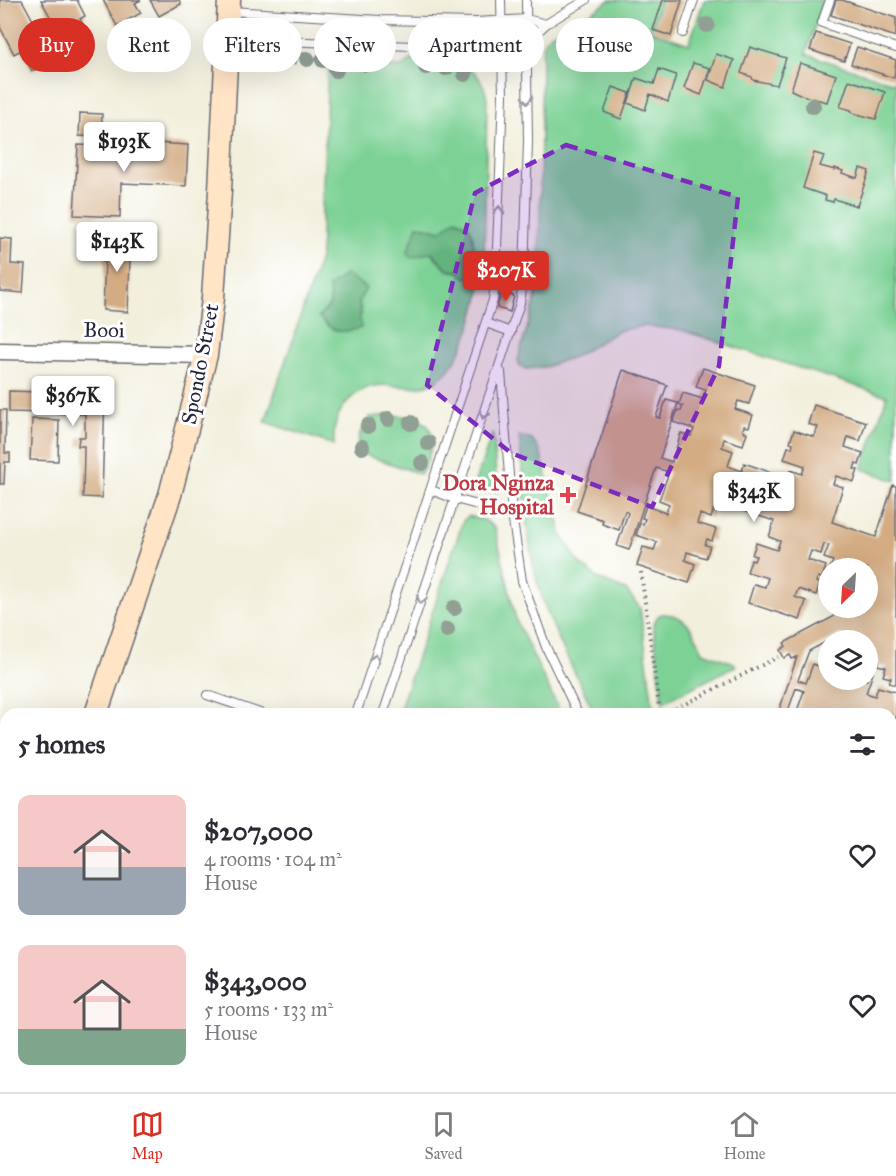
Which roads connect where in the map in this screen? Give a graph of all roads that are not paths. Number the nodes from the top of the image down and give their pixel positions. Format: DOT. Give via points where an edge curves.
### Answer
graph roads {
  1 [pos="501,0"];
  2 [pos="526,0"];
  3 [pos="586,0"];
  4 [pos="694,0"];
  5 [pos="830,0"];
  6 [pos="229,5"];
  7 [pos="501,18"];
  8 [pos="526,18"];
  9 [pos="408,20"];
  10 [pos="546,24"];
  11 [pos="683,33"];
  12 [pos="302,42"];
  13 [pos="408,46"];
  14 [pos="896,48"];
  15 [pos="225,72"];
  16 [pos="502,72"];
  17 [pos="527,72"];
  18 [pos="496,273"];
  19 [pos="524,276"];
  20 [pos="486,323"];
  21 [pos="511,332"];
  22 [pos="0,351"];
  23 [pos="206,355"];
  24 [pos="501,366"];
  25 [pos="431,490"];
  26 [pos="455,499"];
  27 [pos="512,514"];
  28 [pos="207,695"];
  29 [pos="98,708"];
  30 [pos="245,708"];
  31 [pos="358,708"];
  32 [pos="385,708"];
  33 [pos="575,708"];
  1 -- 7 [label="lane"];
  2 -- 8 [label="lane"];
  3 -- 10 [label="lane"];
  4 -- 11 [label="lane"];
  5 -- 14 [label="lane" via="822,23"];
  6 -- 9 [label="lane"];
  12 -- 13 [label="lane"];
  15 -- 23 [label="main road, Spondo Street" via="213,298"];
  18 -- 16 [label="lane, one-way"];
  17 -- 19 [label="lane, one-way"];
  18 -- 19 [label="lane"];
  18 -- 20 [label="lane"];
  19 -- 21 [label="lane"];
  20 -- 21 [label="lane"];
  20 -- 25 [label="lane"];
  21 -- 24 [label="lane"];
  22 -- 23 [label="street, Booi"];
  23 -- 29 [label="main road, Spondo Street" via="170,495"];
  24 -- 26 [label="lane, one-way"];
  24 -- 27 [label="lane"];
  25 -- 26 [label="lane"];
  31 -- 25 [label="lane, one-way"];
  26 -- 27 [label="lane"];
  26 -- 32 [label="lane, one-way"];
  27 -- 33 [label="lane" via="522,581 546,647"];
  28 -- 30 [label="lane"];
}
